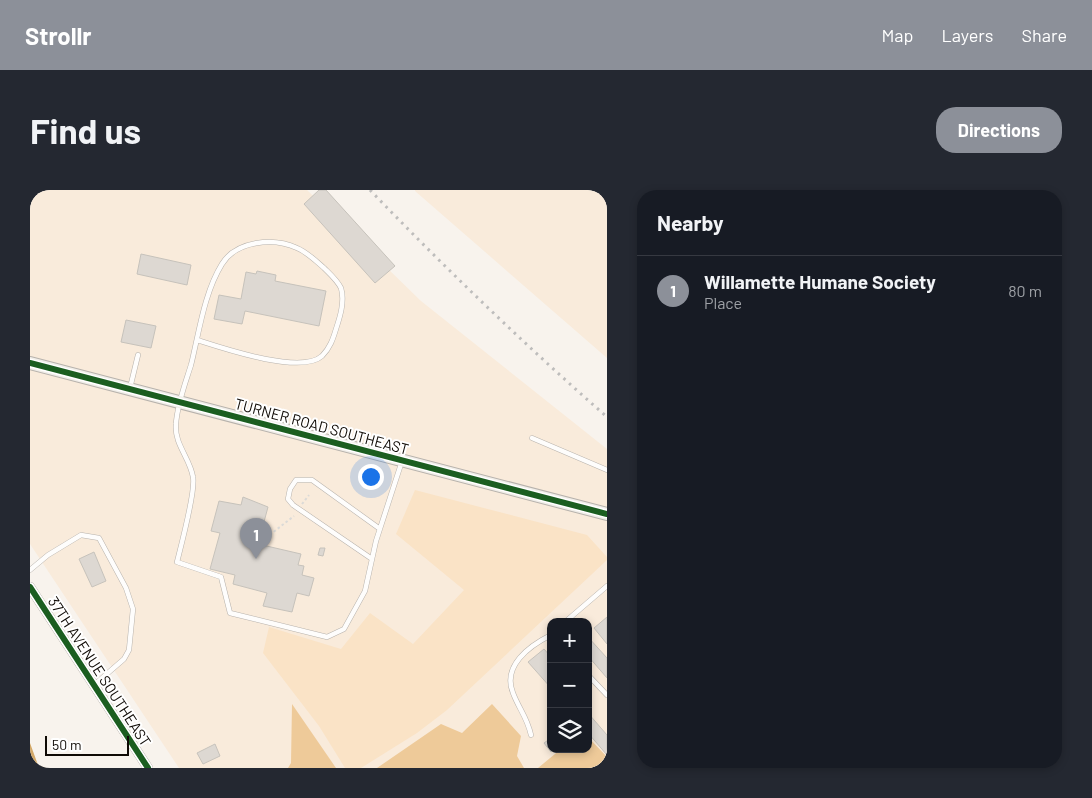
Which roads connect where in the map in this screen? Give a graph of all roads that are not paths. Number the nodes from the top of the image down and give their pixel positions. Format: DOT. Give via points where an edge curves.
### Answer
graph roads {
  1 [pos="197,340"];
  2 [pos="138,356"];
  3 [pos="30,363"];
  4 [pos="130,389"];
  5 [pos="181,402"];
  6 [pos="532,438"];
  7 [pos="402,460"];
  8 [pos="607,470"];
  9 [pos="607,514"];
  10 [pos="380,528"];
  11 [pos="372,559"];
  12 [pos="30,570"];
  13 [pos="607,586"];
  14 [pos="30,587"];
  15 [pos="570,618"];
  16 [pos="547,637"];
  17 [pos="592,679"];
  18 [pos="94,684"];
  19 [pos="607,695"];
  20 [pos="531,735"];
  21 [pos="148,768"];
  1 -- 1 [label="lane" via="214,279 223,262 246,245 262,242 296,247 314,259 341,289 343,303 330,346 321,357 310,361 273,360"];
  1 -- 5 [label="lane"];
  2 -- 4 [label="lane"];
  3 -- 4 [label="main road, TURNER ROAD SOUTHEAST"];
  4 -- 5 [label="main road, TURNER ROAD SOUTHEAST"];
  5 -- 7 [label="main road, TURNER ROAD SOUTHEAST"];
  5 -- 11 [label="lane" via="176,440 189,459 194,479 178,562 221,577 230,613 328,637 344,629 365,591"];
  6 -- 8 [label="lane"];
  7 -- 9 [label="main road, TURNER ROAD SOUTHEAST"];
  7 -- 10 [label="lane"];
  10 -- 11 [label="lane"];
  10 -- 11 [label="lane" via="312,480 296,480 290,489 288,499 298,509"];
  12 -- 18 [label="lane" via="80,536 99,538 126,588 133,609 124,659"];
  13 -- 15 [label="lane"];
  14 -- 18 [label="street, 37TH AVENUE SOUTHEAST"];
  16 -- 20 [label="lane" via="534,643 512,668 510,678 513,693 528,719"];
  17 -- 19 [label="lane"];
  18 -- 21 [label="street, 37TH AVENUE SOUTHEAST"];
}
